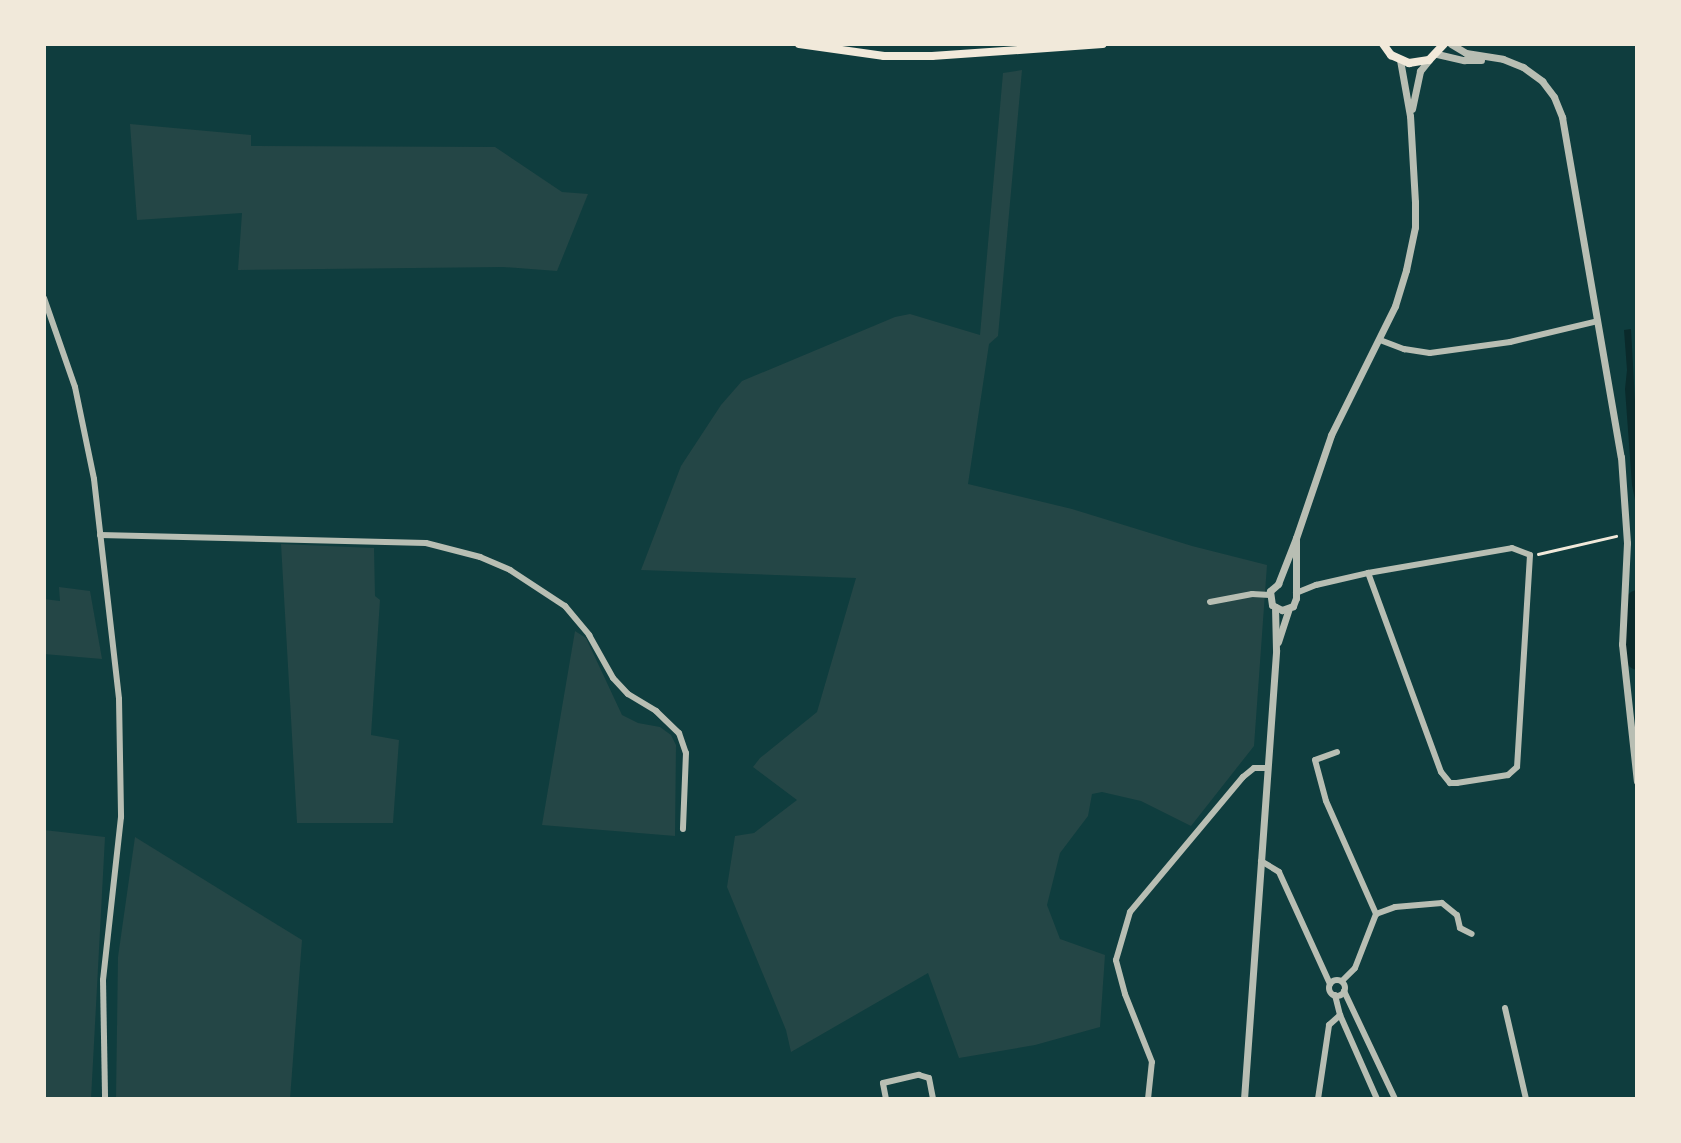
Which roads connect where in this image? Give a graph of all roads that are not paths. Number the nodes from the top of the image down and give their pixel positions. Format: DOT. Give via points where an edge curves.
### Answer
graph roads {
  1 [pos="799,44"];
  2 [pos="1103,44"];
  3 [pos="1444,44"];
  4 [pos="1451,44"];
  5 [pos="1382,45"];
  6 [pos="1437,54"];
  7 [pos="1496,59"];
  8 [pos="1429,60"];
  9 [pos="1399,61"];
  10 [pos="1410,116"];
  11 [pos="44,298"];
  12 [pos="1598,321"];
  13 [pos="1380,340"];
  14 [pos="100,535"];
  15 [pos="1296,538"];
  16 [pos="1367,573"];
  17 [pos="1278,584"];
  18 [pos="1295,591"];
  19 [pos="1270,595"];
  20 [pos="1210,602"];
  21 [pos="1275,607"];
  22 [pos="1289,608"];
  23 [pos="1276,650"];
  24 [pos="1337,752"];
  25 [pos="1265,768"];
  26 [pos="1637,781"];
  27 [pos="683,829"];
  28 [pos="1261,861"];
  29 [pos="1376,914"];
  30 [pos="1472,934"];
  31 [pos="1342,981"];
  32 [pos="1330,984"];
  33 [pos="1344,990"];
  34 [pos="1335,995"];
  35 [pos="1504,1008"];
  36 [pos="1340,1015"];
  37 [pos="105,1099"];
  38 [pos="886,1099"];
  39 [pos="933,1099"];
  40 [pos="1148,1099"];
  41 [pos="1244,1099"];
  42 [pos="1318,1099"];
  43 [pos="1377,1099"];
  44 [pos="1395,1099"];
  45 [pos="1527,1099"];
  1 -- 2 [label="main road" via="884,56 932,57"];
  3 -- 6 [label="main road"];
  4 -- 7 [label="street" via="1466,53"];
  5 -- 9 [label="main road"];
  6 -- 7 [label="street" via="1464,60"];
  6 -- 8 [label="main road"];
  7 -- 12 [label="street" via="1523,67 1542,81 1562,117"];
  8 -- 9 [label="main road"];
  8 -- 10 [label="street" via="1420,71"];
  9 -- 10 [label="street"];
  10 -- 13 [label="street" via="1415,227 1395,306"];
  11 -- 14 [label="street" via="75,387"];
  12 -- 13 [label="street" via="1510,342 1430,353"];
  12 -- 26 [label="street" via="1621,457 1626,534 1622,644"];
  13 -- 15 [label="street" via="1331,436"];
  14 -- 27 [label="street" via="425,544 480,557 510,570 565,606 589,635 613,678 680,733 686,753"];
  14 -- 37 [label="street" via="122,765 121,817 103,980"];
  15 -- 17 [label="street"];
  15 -- 18 [label="street"];
  16 -- 16 [label="street" via="1511,548 1530,555 1517,767 1508,775 1450,783 1441,772"];
  16 -- 18 [label="street"];
  17 -- 18 [label="street" via="1289,584"];
  17 -- 19 [label="street"];
  18 -- 22 [label="street" via="1295,602"];
  19 -- 20 [label="street"];
  19 -- 21 [label="street"];
  21 -- 22 [label="street"];
  21 -- 23 [label="street"];
  22 -- 23 [label="street"];
  23 -- 25 [label="street"];
  24 -- 29 [label="street" via="1311,761"];
  25 -- 28 [label="street"];
  25 -- 40 [label="street" via="1254,768 1243,777 1130,912 1116,961 1152,1062"];
  28 -- 32 [label="street" via="1279,872"];
  28 -- 41 [label="street"];
  29 -- 30 [label="street" via="1420,903 1442,903 1457,915 1460,928"];
  29 -- 31 [label="street" via="1355,968"];
  31 -- 32 [label="street"];
  31 -- 33 [label="street"];
  32 -- 34 [label="street"];
  33 -- 34 [label="street"];
  33 -- 44 [label="street"];
  34 -- 36 [label="street"];
  35 -- 45 [label="street"];
  36 -- 42 [label="street" via="1329,1025"];
  36 -- 43 [label="street"];
  38 -- 39 [label="street" via="883,1083 919,1075 929,1078"];
}
